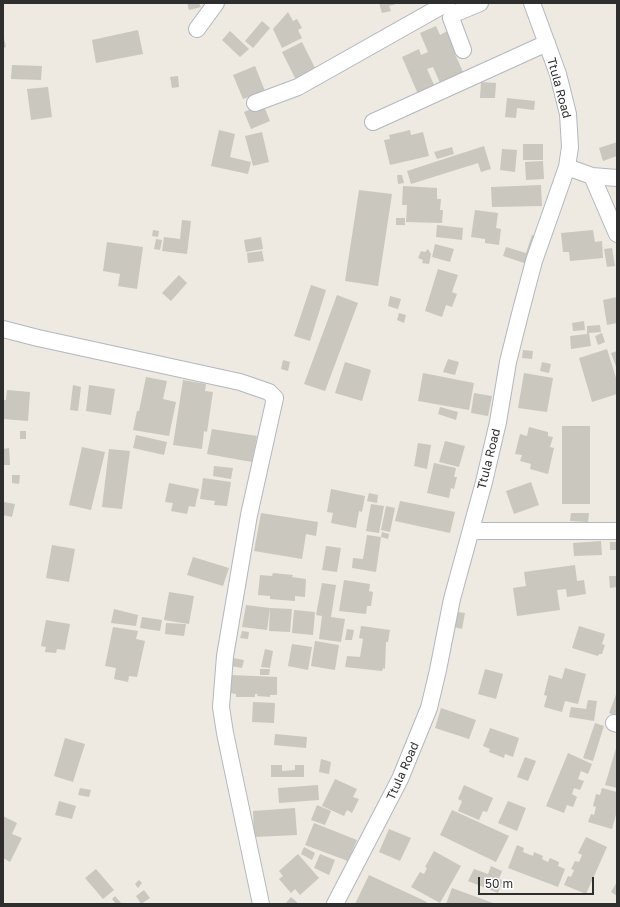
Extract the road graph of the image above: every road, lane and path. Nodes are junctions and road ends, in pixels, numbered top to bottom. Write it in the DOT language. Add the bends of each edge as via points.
graph roads {
  1 [pos="216,3"];
  2 [pos="447,3"];
  3 [pos="480,3"];
  4 [pos="532,3"];
  5 [pos="197,29"];
  6 [pos="547,43"];
  7 [pos="463,50"];
  8 [pos="255,103"];
  9 [pos="373,122"];
  10 [pos="567,167"];
  11 [pos="592,176"];
  12 [pos="617,178"];
  13 [pos="617,234"];
  14 [pos="3,329"];
  15 [pos="471,531"];
  16 [pos="617,531"];
  17 [pos="261,904"];
  18 [pos="335,904"];
  1 -- 5 [label="street"];
  2 -- 8 [label="street" via="298,87"];
  3 -- 7 [label="street" via="456,13 451,18"];
  4 -- 6 [label="street, Ttula Road"];
  6 -- 9 [label="street"];
  6 -- 10 [label="street, Ttula Road" via="568,114 570,147"];
  10 -- 11 [label="street"];
  10 -- 15 [label="street, Ttula Road" via="534,261 508,362 498,422"];
  11 -- 12 [label="street"];
  11 -- 13 [label="street"];
  14 -- 17 [label="street" via="240,382 269,392 275,398 249,515 225,656 221,707"];
  15 -- 16 [label="street"];
  15 -- 18 [label="street, Ttula Road" via="452,599 426,715 400,779"];
}
